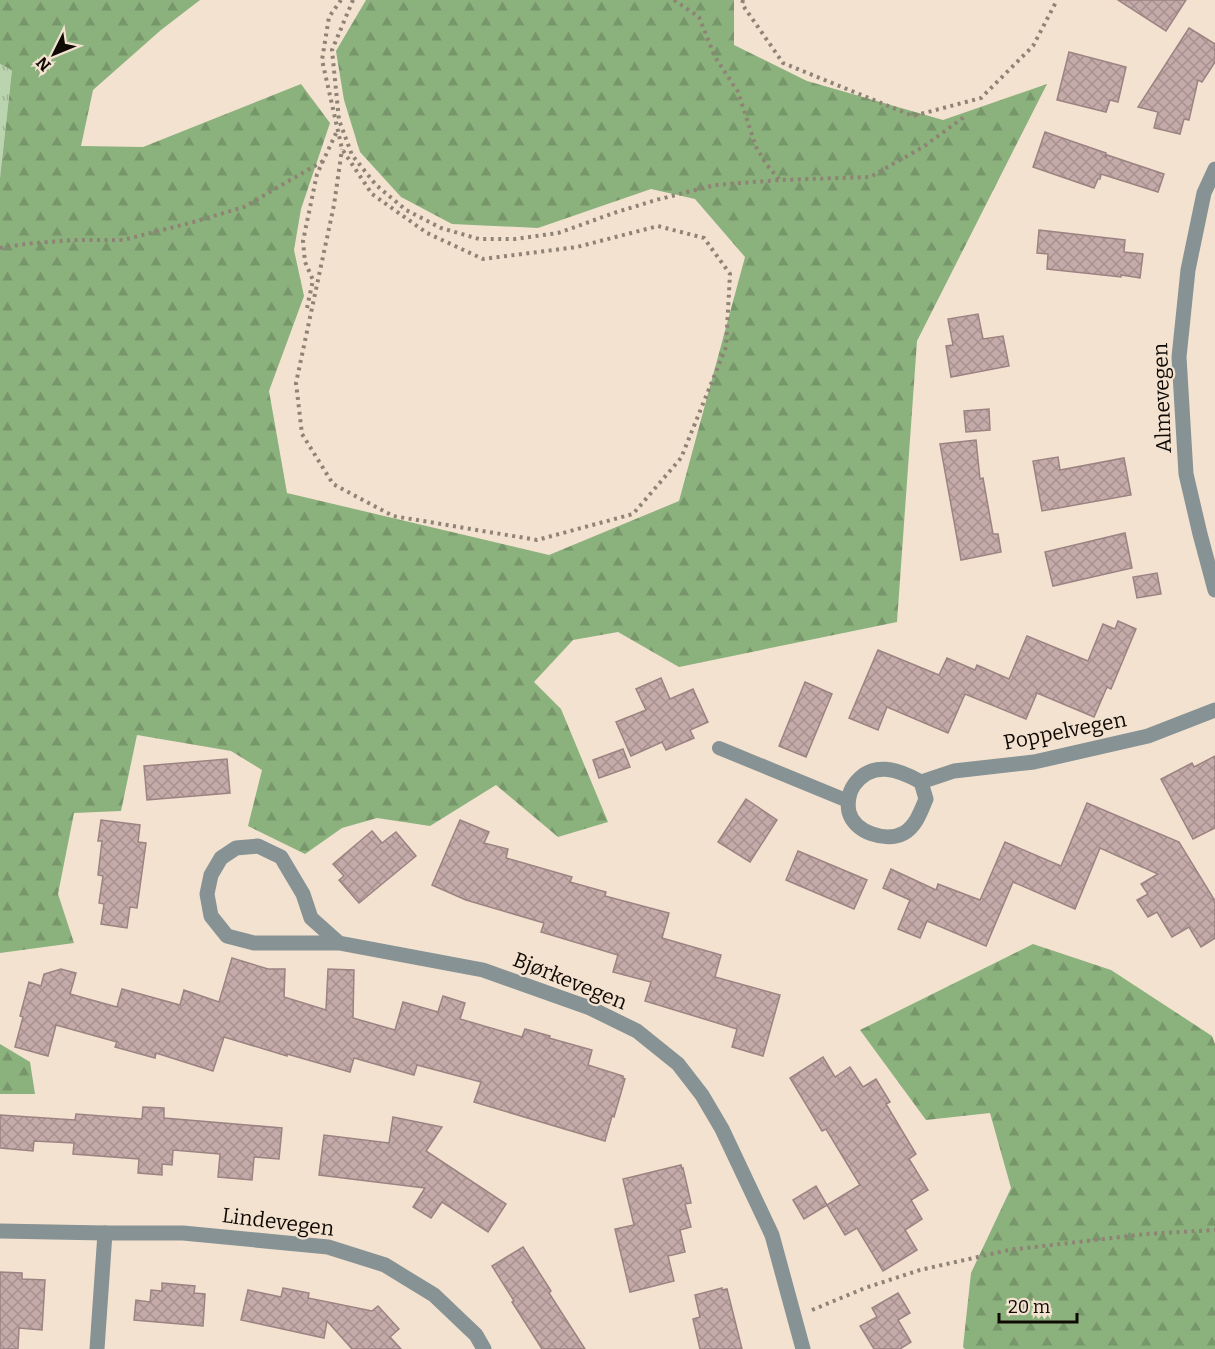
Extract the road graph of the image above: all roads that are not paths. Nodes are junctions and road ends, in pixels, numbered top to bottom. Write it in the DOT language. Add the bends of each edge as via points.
graph roads {
  1 [pos="1215,169"];
  2 [pos="1215,590"];
  3 [pos="1215,710"];
  4 [pos="719,748"];
  5 [pos="921,782"];
  6 [pos="848,801"];
  7 [pos="339,943"];
  8 [pos="0,1231"];
  9 [pos="105,1233"];
  10 [pos="98,1349"];
  11 [pos="483,1349"];
  12 [pos="803,1349"];
  1 -- 2 [label="street, Almevegen" via="1204,193 1188,270 1179,357 1186,474"];
  3 -- 5 [label="street, Poppelvegen" via="1148,736 1034,762 954,771"];
  4 -- 6 [label="lane"];
  5 -- 6 [label="street" via="904,773 870,771 851,789"];
  5 -- 6 [label="street" via="926,799 917,820 905,833 893,838 864,830 853,820"];
  7 -- 7 [label="street, Bjørkevegen" via="254,943 227,936 211,916 207,894 211,875 221,858 236,848 258,846 281,857 303,894 311,918"];
  7 -- 12 [label="street, Bjørkevegen" via="483,970 581,1004 637,1031 678,1064 722,1129 772,1235"];
  8 -- 9 [label="street, Lindevegen"];
  9 -- 10 [label="street"];
  9 -- 11 [label="street, Lindevegen" via="183,1233 328,1247 385,1265 434,1295 476,1335"];
}
